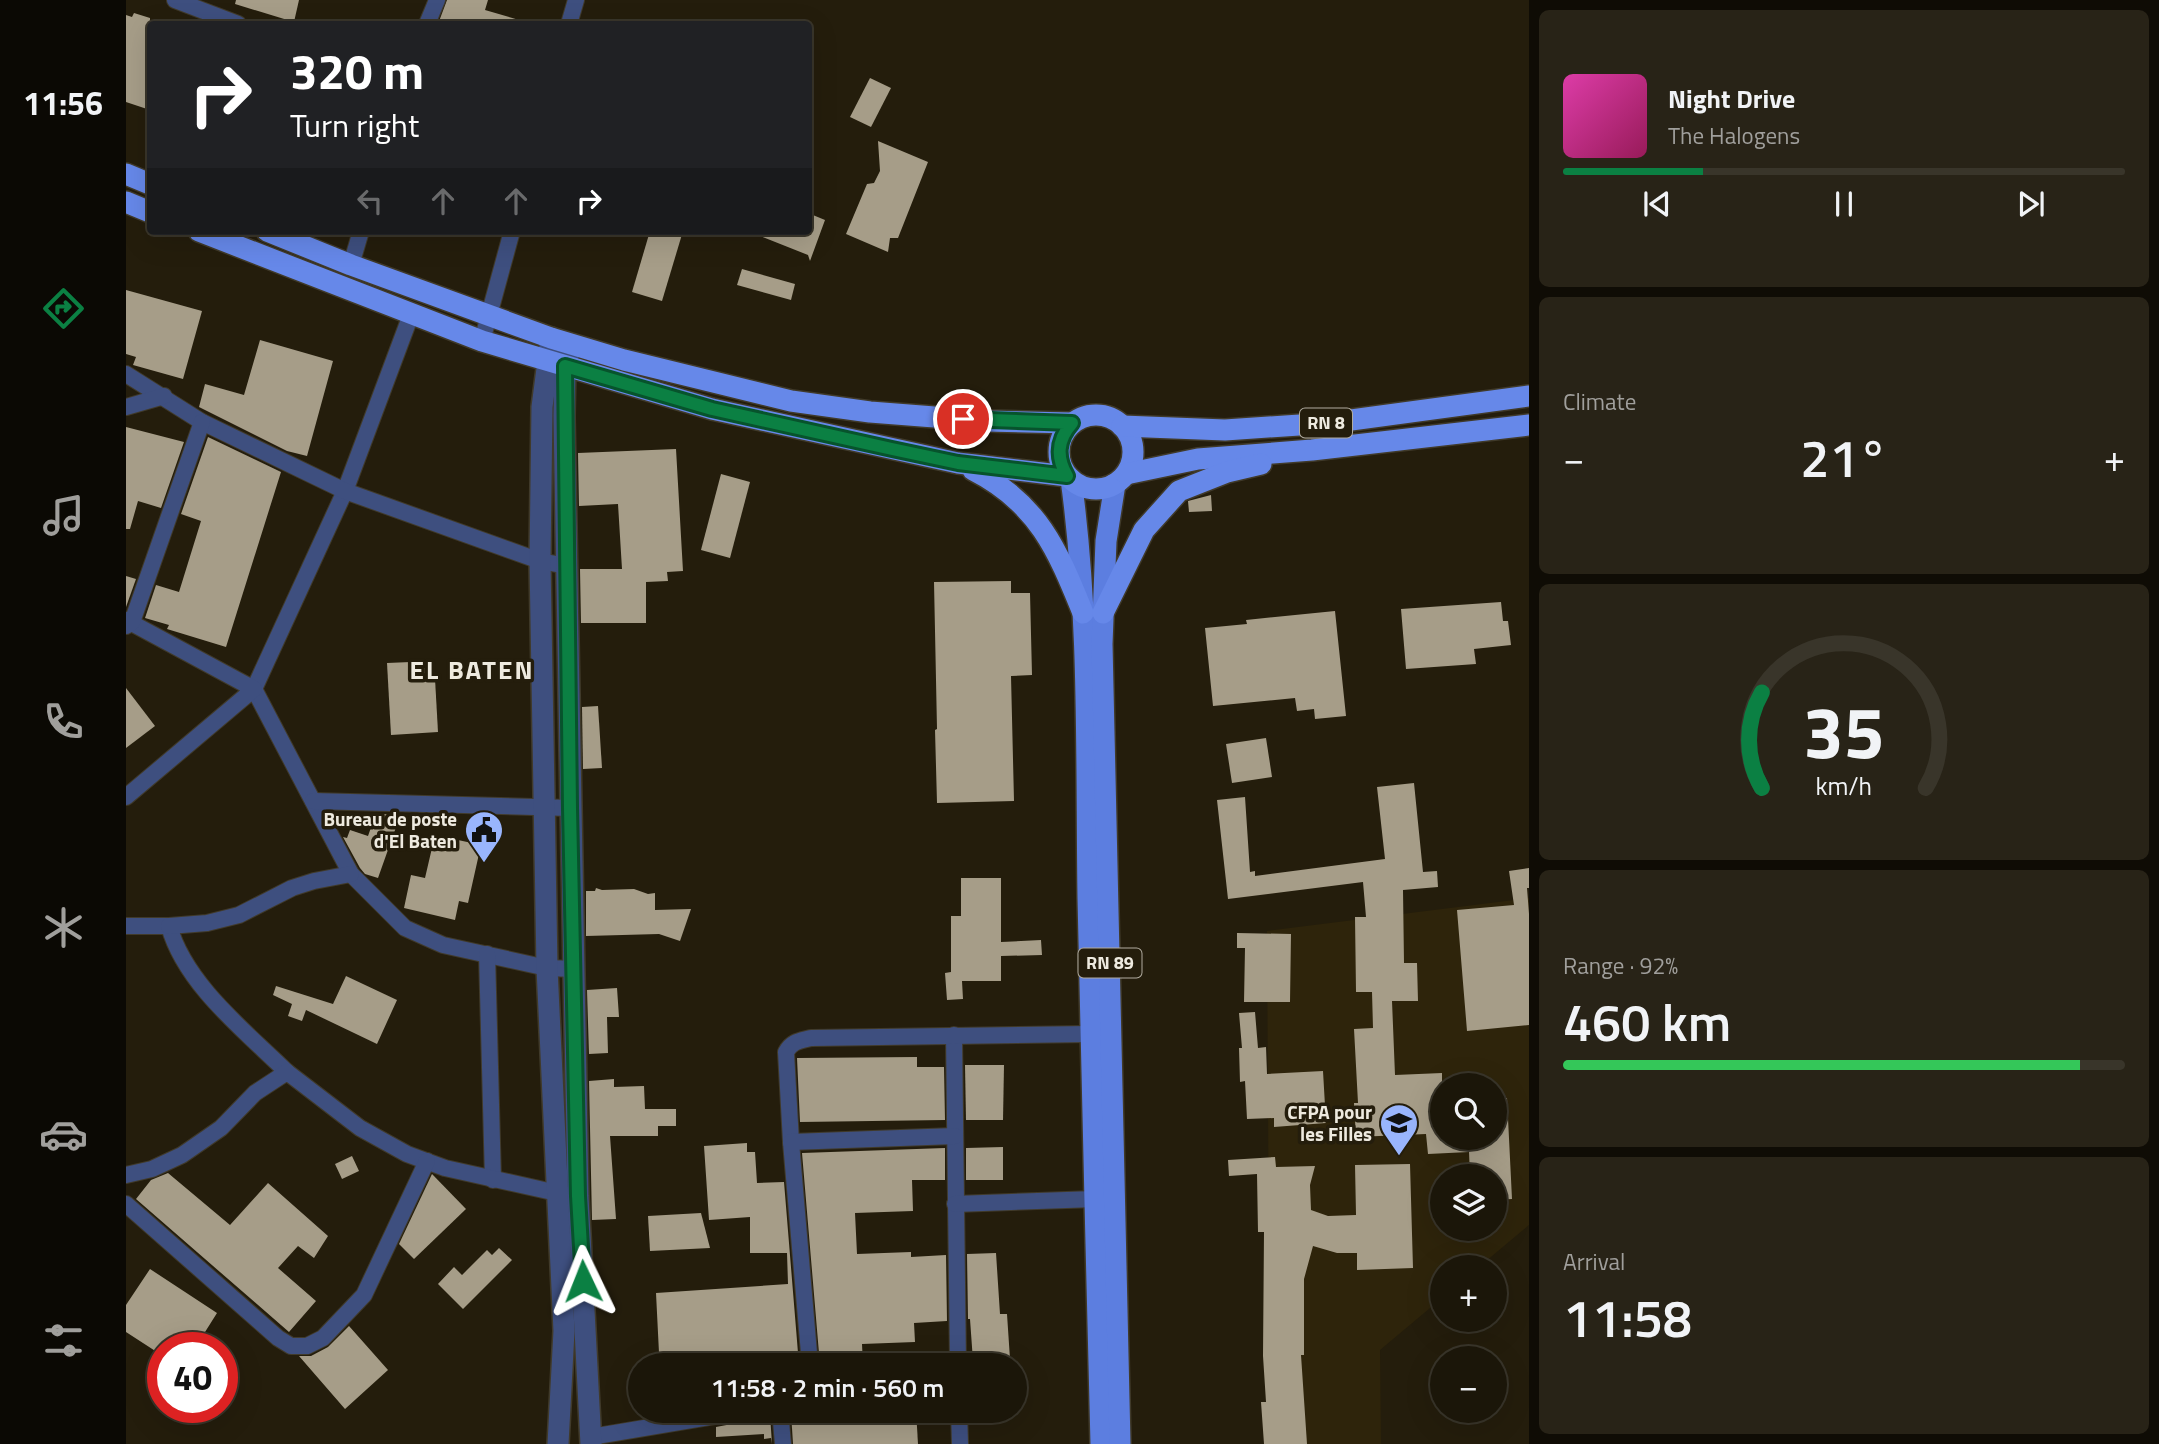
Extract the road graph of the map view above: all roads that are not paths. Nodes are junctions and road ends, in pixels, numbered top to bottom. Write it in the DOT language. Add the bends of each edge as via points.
graph roads {
  1 [pos="175,0"];
  2 [pos="437,0"];
  3 [pos="570,2"];
  4 [pos="230,21"];
  5 [pos="428,21"];
  6 [pos="569,21"];
  7 [pos="126,174"];
  8 [pos="147,183"];
  9 [pos="126,202"];
  10 [pos="147,211"];
  11 [pos="210,235"];
  12 [pos="277,235"];
  13 [pos="360,235"];
  14 [pos="511,235"];
  15 [pos="351,265"];
  16 [pos="412,312"];
  17 [pos="489,317"];
  18 [pos="482,341"];
  19 [pos="561,341"];
  20 [pos="556,363"];
  21 [pos="126,374"];
  22 [pos="164,396"];
  23 [pos="1529,396"];
  24 [pos="126,407"];
  25 [pos="202,422"];
  26 [pos="1072,423"];
  27 [pos="1529,425"];
  28 [pos="1122,426"];
  29 [pos="1312,450"];
  30 [pos="958,463"];
  31 [pos="1069,478"];
  32 [pos="1121,479"];
  33 [pos="345,491"];
  34 [pos="540,561"];
  35 [pos="567,566"];
  36 [pos="1093,613"];
  37 [pos="128,623"];
  38 [pos="254,689"];
  39 [pos="126,797"];
  40 [pos="313,801"];
  41 [pos="544,807"];
  42 [pos="570,808"];
  43 [pos="351,874"];
  44 [pos="126,926"];
  45 [pos="169,926"];
  46 [pos="487,954"];
  47 [pos="547,968"];
  48 [pos="575,970"];
  49 [pos="1090,1034"];
  50 [pos="954,1035"];
  51 [pos="287,1072"];
  52 [pos="955,1136"];
  53 [pos="791,1142"];
  54 [pos="1103,1146"];
  55 [pos="427,1161"];
  56 [pos="126,1175"];
  57 [pos="493,1180"];
  58 [pos="556,1194"];
  59 [pos="578,1196"];
  60 [pos="1095,1199"];
  61 [pos="126,1203"];
  62 [pos="954,1204"];
  63 [pos="573,1279"];
  64 [pos="809,1353"];
  65 [pos="958,1353"];
  66 [pos="682,1423"];
  67 [pos="781,1423"];
  68 [pos="959,1423"];
  69 [pos="591,1440"];
  70 [pos="558,1444"];
  71 [pos="783,1444"];
  72 [pos="960,1444"];
  73 [pos="1101,1444"];
  74 [pos="1120,1444"];
  1 -- 4 [label="street"];
  2 -- 5 [label="street"];
  3 -- 6 [label="street"];
  7 -- 8 [label="highway"];
  9 -- 10 [label="highway"];
  11 -- 16 [label="highway"];
  12 -- 15 [label="highway"];
  13 -- 15 [label="street"];
  14 -- 17 [label="street"];
  15 -- 17 [label="highway"];
  16 -- 18 [label="highway"];
  16 -- 33 [label="street"];
  17 -- 18 [label="street"];
  17 -- 19 [label="highway"];
  18 -- 20 [label="highway"];
  19 -- 20 [label="street"];
  19 -- 26 [label="highway" via="792,401 896,414"];
  20 -- 30 [label="highway" via="712,409"];
  20 -- 34 [label="street" via="542,407"];
  20 -- 35 [label="street"];
  21 -- 22 [label="street"];
  22 -- 24 [label="street"];
  22 -- 25 [label="street"];
  23 -- 28 [label="highway, RN 8" via="1329,423 1238,429"];
  25 -- 33 [label="street"];
  25 -- 37 [label="street"];
  26 -- 28 [label="highway" via="1097,415"];
  26 -- 31 [label="highway" via="1060,443 1061,466"];
  27 -- 29 [label="highway, RN 8"];
  28 -- 32 [label="highway" via="1131,440 1133,458"];
  29 -- 32 [label="highway, RN 8" via="1198,459"];
  29 -- 36 [label="highway" via="1227,472 1180,491 1144,530"];
  30 -- 31 [label="highway"];
  30 -- 36 [label="highway" via="998,483 1023,506 1049,538"];
  31 -- 32 [label="highway" via="1090,489 1103,489"];
  31 -- 36 [label="main road"];
  32 -- 36 [label="main road, RN 89"];
  33 -- 34 [label="street"];
  33 -- 38 [label="street"];
  34 -- 35 [label="street"];
  34 -- 41 [label="street"];
  35 -- 42 [label="street"];
  36 -- 49 [label="main road"];
  36 -- 54 [label="main road, RN 89"];
  37 -- 38 [label="street"];
  38 -- 39 [label="street"];
  38 -- 40 [label="street"];
  40 -- 41 [label="street"];
  40 -- 43 [label="street"];
  41 -- 42 [label="street"];
  41 -- 47 [label="street"];
  42 -- 48 [label="street"];
  43 -- 45 [label="street" via="292,888 239,915"];
  43 -- 46 [label="street" via="405,928 443,945"];
  44 -- 45 [label="street"];
  45 -- 51 [label="street" via="181,959 228,1015"];
  46 -- 47 [label="street"];
  46 -- 57 [label="street"];
  47 -- 48 [label="street"];
  47 -- 58 [label="street"];
  48 -- 59 [label="street"];
  49 -- 50 [label="street"];
  49 -- 54 [label="main road"];
  50 -- 52 [label="street"];
  50 -- 53 [label="street" via="811,1038 790,1044 786,1052"];
  51 -- 55 [label="street" via="360,1128"];
  51 -- 56 [label="street" via="255,1093 222,1128 182,1155"];
  52 -- 53 [label="street"];
  52 -- 62 [label="street"];
  53 -- 64 [label="street"];
  54 -- 60 [label="main road"];
  54 -- 74 [label="main road, RN 89"];
  55 -- 57 [label="street"];
  55 -- 61 [label="street" via="364,1294 323,1338 307,1346 291,1346 278,1338"];
  57 -- 58 [label="street"];
  58 -- 59 [label="street"];
  58 -- 63 [label="street"];
  59 -- 63 [label="street"];
  60 -- 62 [label="street"];
  60 -- 73 [label="main road"];
  62 -- 65 [label="street"];
  63 -- 69 [label="street" via="585,1322"];
  63 -- 70 [label="street" via="564,1331"];
  66 -- 69 [label="street"];
  67 -- 71 [label="street"];
  68 -- 72 [label="street"];
}
